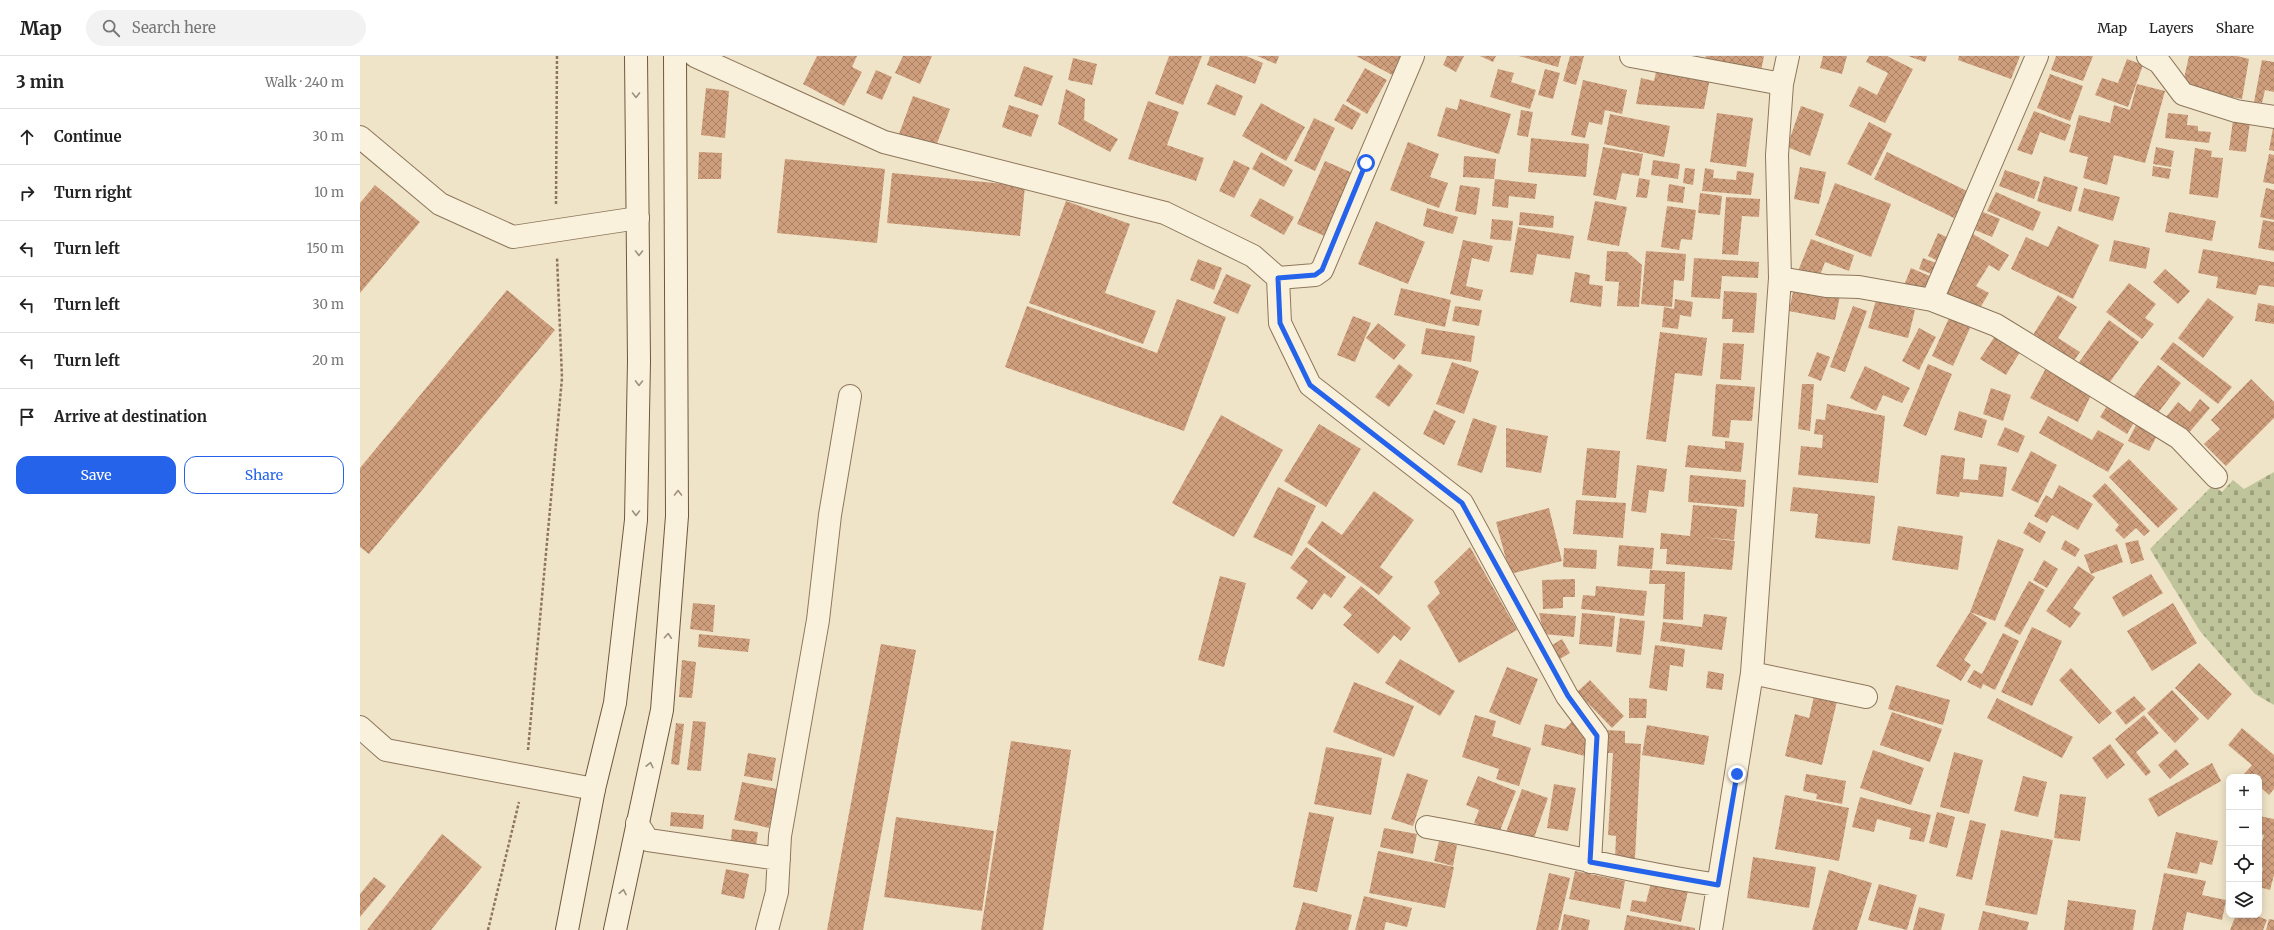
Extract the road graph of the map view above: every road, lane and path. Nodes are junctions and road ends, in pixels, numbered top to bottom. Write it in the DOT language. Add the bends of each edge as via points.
graph roads {
  1 [pos="557,56"];
  2 [pos="636,56"];
  3 [pos="675,56"];
  4 [pos="695,56"];
  5 [pos="1413,56"];
  6 [pos="1631,56"];
  7 [pos="1788,56"];
  8 [pos="2037,56"];
  9 [pos="2148,56"];
  10 [pos="1782,84"];
  11 [pos="2274,117"];
  12 [pos="360,137"];
  13 [pos="638,218"];
  14 [pos="556,231"];
  15 [pos="1278,278"];
  16 [pos="1780,278"];
  17 [pos="1932,300"];
  18 [pos="850,396"];
  19 [pos="2216,477"];
  20 [pos="1752,673"];
  21 [pos="1866,697"];
  22 [pos="360,727"];
  23 [pos="525,776"];
  24 [pos="594,789"];
  25 [pos="637,823"];
  26 [pos="1427,827"];
  27 [pos="779,859"];
  28 [pos="1590,862"];
  29 [pos="1718,885"];
  30 [pos="488,930"];
  31 [pos="566,930"];
  32 [pos="615,930"];
  33 [pos="767,930"];
  34 [pos="1711,930"];
  1 -- 14 [label="path"];
  2 -- 13 [label="street, one-way"];
  25 -- 3 [label="street, one-way" via="662,710 677,516"];
  4 -- 15 [label="street" via="884,142 1165,213 1253,256"];
  5 -- 15 [label="street" via="1322,270 1315,275"];
  6 -- 10 [label="street"];
  7 -- 10 [label="street"];
  8 -- 17 [label="street"];
  9 -- 11 [label="street" via="2159,62 2183,94 2236,111"];
  10 -- 16 [label="street" via="1777,155"];
  12 -- 14 [label="street" via="440,204 513,237"];
  13 -- 14 [label="street"];
  13 -- 24 [label="street, one-way" via="636,520 615,703"];
  14 -- 23 [label="path" via="562,378"];
  15 -- 28 [label="street" via="1280,323 1310,385 1462,503 1568,696 1597,736"];
  16 -- 17 [label="street" via="1826,286 1859,287"];
  16 -- 20 [label="street"];
  17 -- 19 [label="street" via="1996,325 2180,438"];
  18 -- 27 [label="street" via="830,515 818,620 780,836"];
  20 -- 21 [label="street"];
  20 -- 29 [label="street"];
  22 -- 23 [label="street" via="386,750"];
  23 -- 24 [label="street"];
  23 -- 30 [label="path"];
  24 -- 31 [label="street"];
  25 -- 27 [label="street" via="648,840"];
  32 -- 25 [label="street, one-way"];
  26 -- 28 [label="street" via="1470,834"];
  27 -- 33 [label="street" via="777,892"];
  28 -- 29 [label="street"];
  29 -- 34 [label="street"];
}
